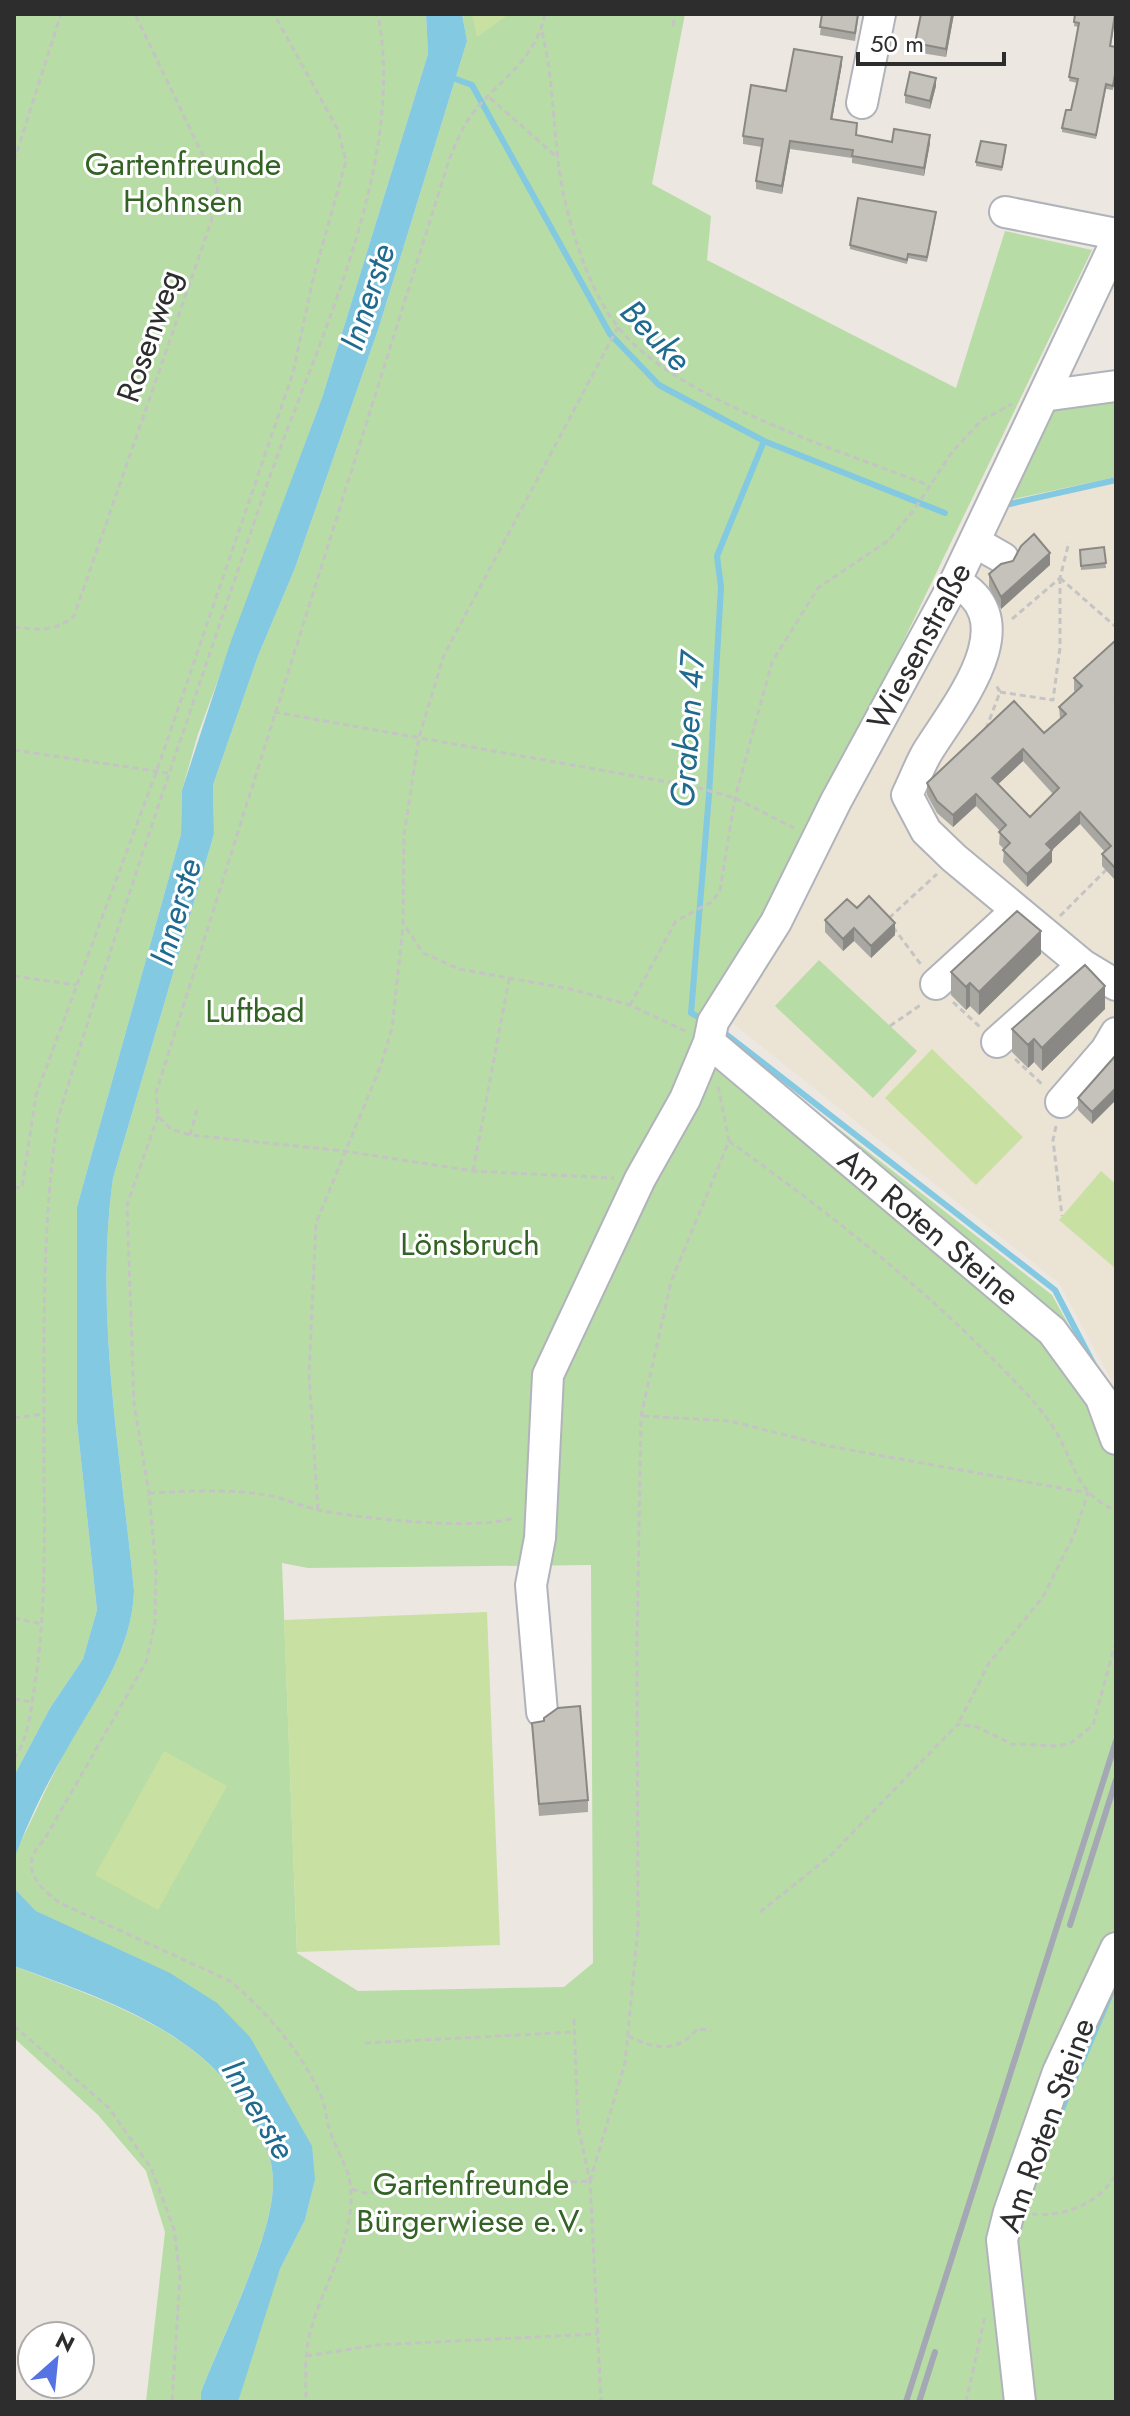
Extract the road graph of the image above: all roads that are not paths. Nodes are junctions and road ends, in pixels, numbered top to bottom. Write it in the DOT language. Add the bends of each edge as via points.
graph roads {
  1 [pos="880,14"];
  2 [pos="862,103"];
  3 [pos="1005,212"];
  4 [pos="1116,234"];
  5 [pos="1116,242"];
  6 [pos="1116,386"];
  7 [pos="1043,396"];
  8 [pos="975,542"];
  9 [pos="1003,558"];
  10 [pos="955,582"];
  11 [pos="1016,911"];
  12 [pos="1083,965"];
  13 [pos="1116,985"];
  14 [pos="934,990"];
  15 [pos="1116,1033"];
  16 [pos="709,1042"];
  17 [pos="997,1042"];
  18 [pos="1061,1102"];
  19 [pos="1116,1439"];
  20 [pos="542,1712"];
  21 [pos="1116,1948"];
  22 [pos="1020,2402"];
  1 -- 2 [label="street"];
  3 -- 4 [label="street"];
  5 -- 7 [label="street, Wiesenstraße"];
  6 -- 7 [label="street"];
  7 -- 8 [label="street, Wiesenstraße"];
  8 -- 9 [label="street"];
  8 -- 10 [label="street, Wiesenstraße"];
  10 -- 11 [label="street" via="971,590 985,613 984,648 961,705 927,753 907,795 926,831"];
  10 -- 16 [label="street, Wiesenstraße" via="776,922 713,1022"];
  11 -- 12 [label="street"];
  11 -- 14 [label="street"];
  12 -- 13 [label="street"];
  12 -- 17 [label="street"];
  15 -- 18 [label="street"];
  16 -- 19 [label="street, Am Roten Steine" via="1052,1331 1101,1398"];
  16 -- 20 [label="street, Wiesenstraße" via="548,1375 540,1538 531,1585"];
  21 -- 22 [label="street, Am Roten Steine" via="1058,2072 1009,2212 1002,2262"];
}
